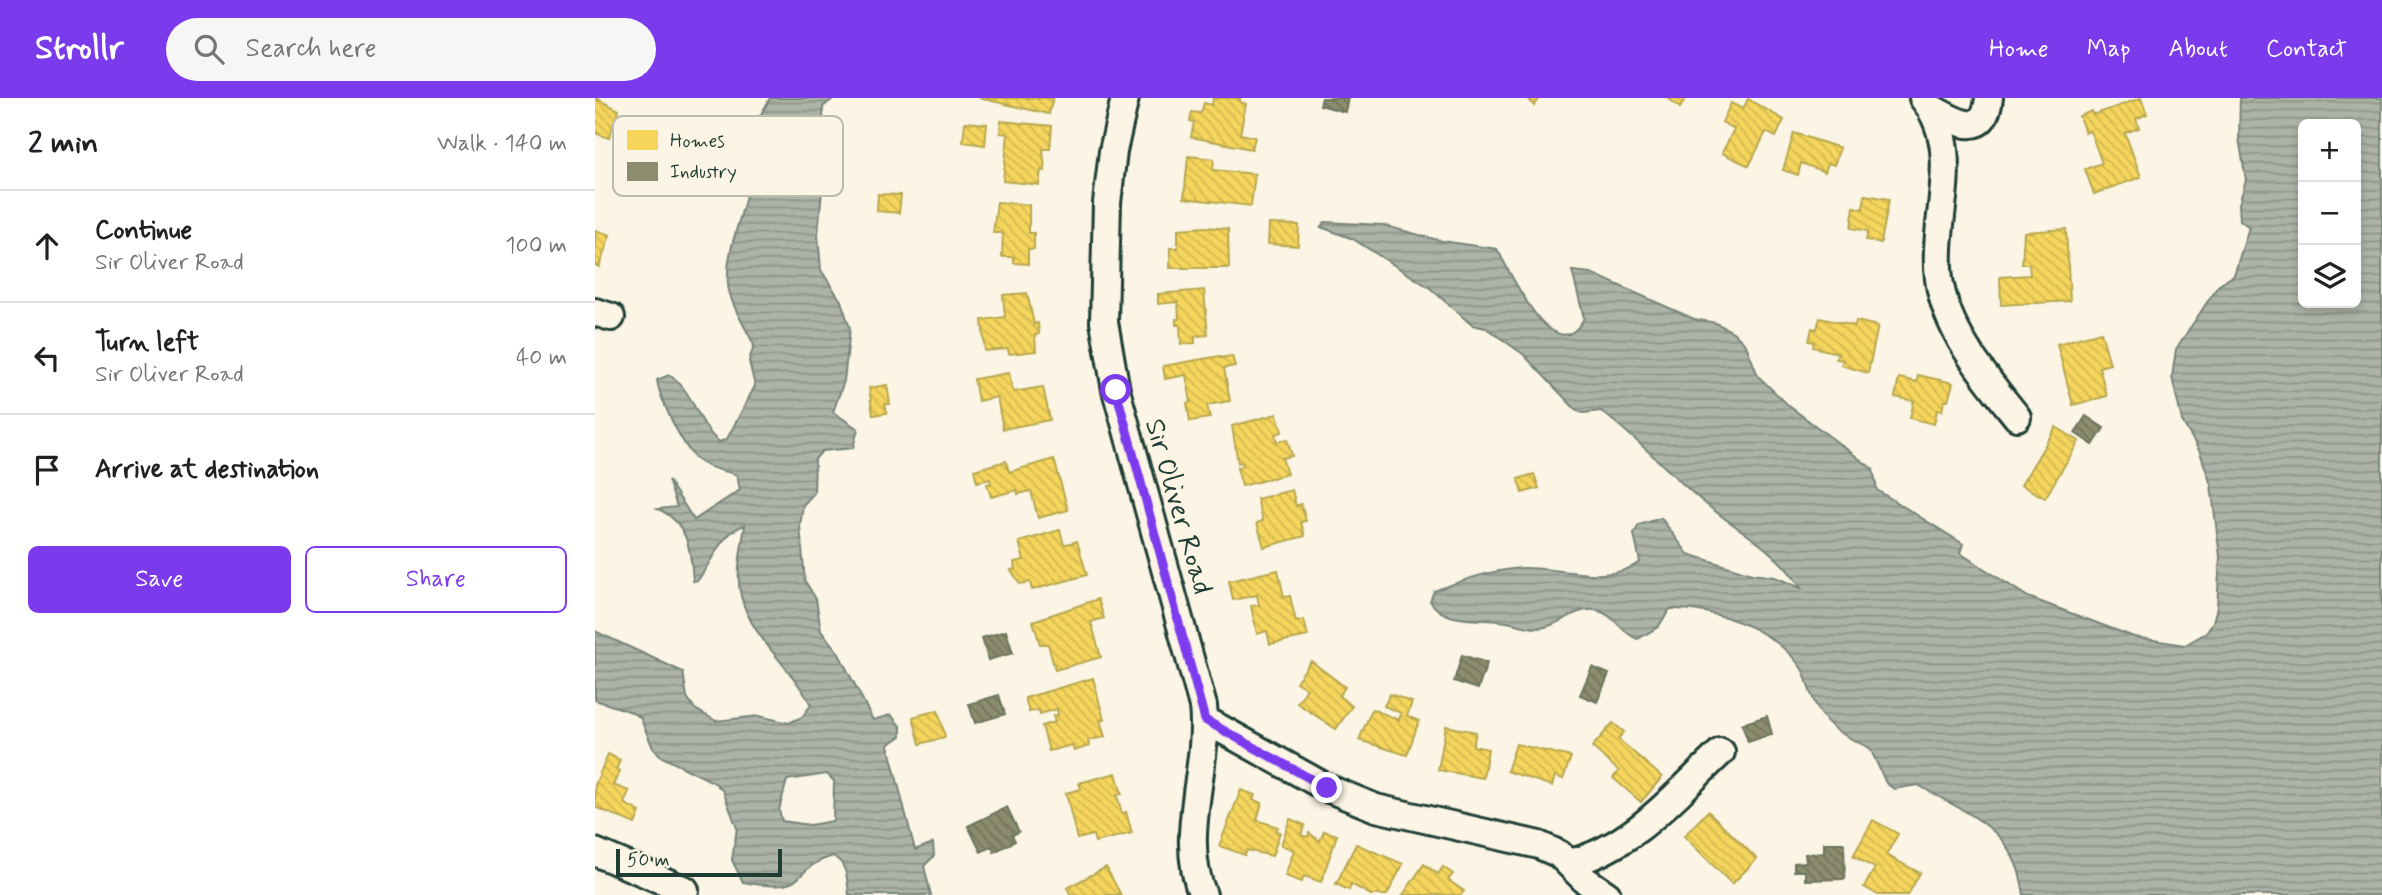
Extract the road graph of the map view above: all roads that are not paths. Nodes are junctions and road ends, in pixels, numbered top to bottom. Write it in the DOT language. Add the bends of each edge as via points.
graph roads {
  1 [pos="1125,98"];
  2 [pos="1989,98"];
  3 [pos="1927,103"];
  4 [pos="2017,416"];
  5 [pos="1205,720"];
  6 [pos="1721,752"];
  7 [pos="595,852"];
  8 [pos="1570,863"];
  9 [pos="685,890"];
  10 [pos="1203,895"];
  11 [pos="1607,895"];
  1 -- 5 [label="street, Sir Oliver Road" via="1107,203 1104,322 1116,390"];
  2 -- 3 [label="street" via="1986,111 1970,126"];
  3 -- 4 [label="street" via="1941,128 1945,149 1938,250 1945,307 1987,380"];
  5 -- 8 [label="street" via="1327,788 1376,808 1539,845"];
  5 -- 10 [label="street, Sir Oliver Road" via="1193,841 1194,866"];
  6 -- 8 [label="street" via="1620,843 1596,857"];
  7 -- 9 [label="street"];
  8 -- 11 [label="street"];
}
